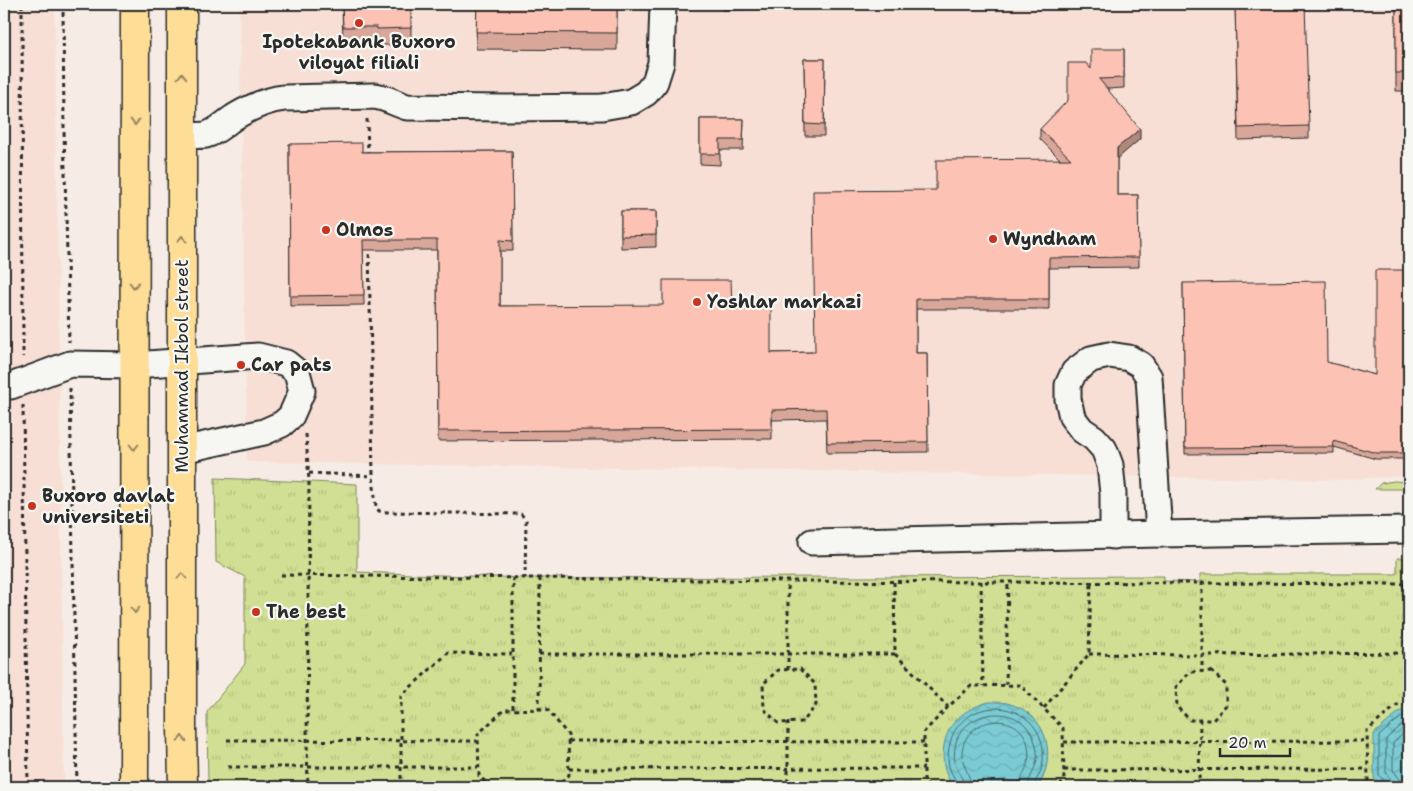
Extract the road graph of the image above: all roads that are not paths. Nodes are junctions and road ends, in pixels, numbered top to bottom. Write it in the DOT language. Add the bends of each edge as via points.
graph roads {
  1 [pos="135,4"];
  2 [pos="182,4"];
  3 [pos="663,4"];
  4 [pos="182,135"];
  5 [pos="181,362"];
  6 [pos="134,365"];
  7 [pos="4,386"];
  8 [pos="182,450"];
  9 [pos="1409,530"];
  10 [pos="1159,534"];
  11 [pos="1113,536"];
  12 [pos="812,542"];
  13 [pos="134,787"];
  14 [pos="183,787"];
  1 -- 6 [label="main road, one-way"];
  4 -- 2 [label="main road, Muhammad Ikbol street, one-way"];
  3 -- 4 [label="lane" via="661,63 655,82 646,93 631,102 602,107 506,108 408,107 383,97 367,96 274,99 236,116 206,135"];
  5 -- 4 [label="main road, Muhammad Ikbol street, one-way"];
  5 -- 6 [label="lane"];
  5 -- 8 [label="main road, Muhammad Ikbol street"];
  5 -- 8 [label="lane" via="258,356 286,363 297,372 302,391 291,416 282,424 264,432"];
  6 -- 7 [label="lane" via="70,364"];
  6 -- 13 [label="main road, one-way"];
  14 -- 8 [label="main road, Muhammad Ikbol street, one-way"];
  9 -- 10 [label="lane"];
  10 -- 11 [label="lane"];
  10 -- 11 [label="lane" via="1149,377 1135,361 1109,355 1091,359 1074,372 1068,385 1068,399 1072,417 1104,450 1110,465"];
  11 -- 12 [label="lane"];
}
